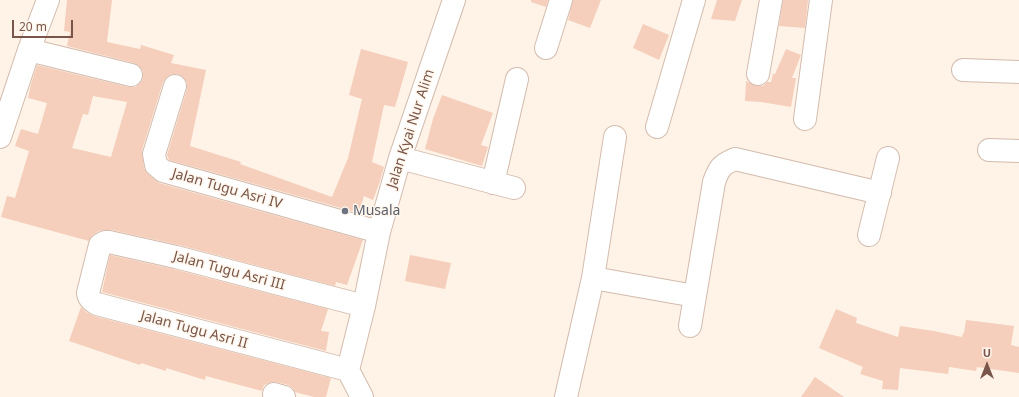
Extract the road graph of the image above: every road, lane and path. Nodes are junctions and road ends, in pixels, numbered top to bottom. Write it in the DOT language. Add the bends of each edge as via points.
graph roads {
  1 [pos="48,0"];
  2 [pos="454,0"];
  3 [pos="561,0"];
  4 [pos="694,0"];
  5 [pos="771,0"];
  6 [pos="821,0"];
  7 [pos="546,48"];
  8 [pos="29,50"];
  9 [pos="963,70"];
  10 [pos="1019,72"];
  11 [pos="758,74"];
  12 [pos="131,75"];
  13 [pos="517,79"];
  14 [pos="175,86"];
  15 [pos="804,119"];
  16 [pos="657,127"];
  17 [pos="615,136"];
  18 [pos="0,137"];
  19 [pos="989,150"];
  20 [pos="1019,151"];
  21 [pos="400,158"];
  22 [pos="888,158"];
  23 [pos="493,183"];
  24 [pos="514,188"];
  25 [pos="880,193"];
  26 [pos="379,232"];
  27 [pos="869,235"];
  28 [pos="98,250"];
  29 [pos="593,278"];
  30 [pos="695,296"];
  31 [pos="364,306"];
  32 [pos="690,326"];
  33 [pos="348,370"];
  34 [pos="362,397"];
  35 [pos="566,397"];
  1 -- 8 [label="street"];
  2 -- 21 [label="street, Jalan Kyai Nur Alim"];
  3 -- 7 [label="street"];
  4 -- 16 [label="street"];
  5 -- 11 [label="street"];
  6 -- 15 [label="street"];
  8 -- 12 [label="street"];
  8 -- 18 [label="street"];
  9 -- 10 [label="street"];
  13 -- 23 [label="street"];
  14 -- 26 [label="street, Jalan Tugu Asri IV" via="154,154 156,165 163,171"];
  17 -- 29 [label="street"];
  19 -- 20 [label="street"];
  21 -- 23 [label="street"];
  21 -- 26 [label="street, Jalan Kyai Nur Alim"];
  22 -- 25 [label="street"];
  23 -- 24 [label="street"];
  25 -- 27 [label="street"];
  25 -- 30 [label="street" via="735,159 724,163 718,170 714,182"];
  26 -- 31 [label="street, Jalan Kyai Nur Alim"];
  28 -- 31 [label="street, Jalan Tugu Asri III" via="103,243 114,243"];
  28 -- 33 [label="street, Jalan Tugu Asri II" via="88,293 91,301"];
  29 -- 30 [label="street"];
  29 -- 35 [label="street"];
  30 -- 32 [label="street"];
  31 -- 33 [label="street, Jalan Kyai Nur Alim"];
  33 -- 34 [label="street"];
}
